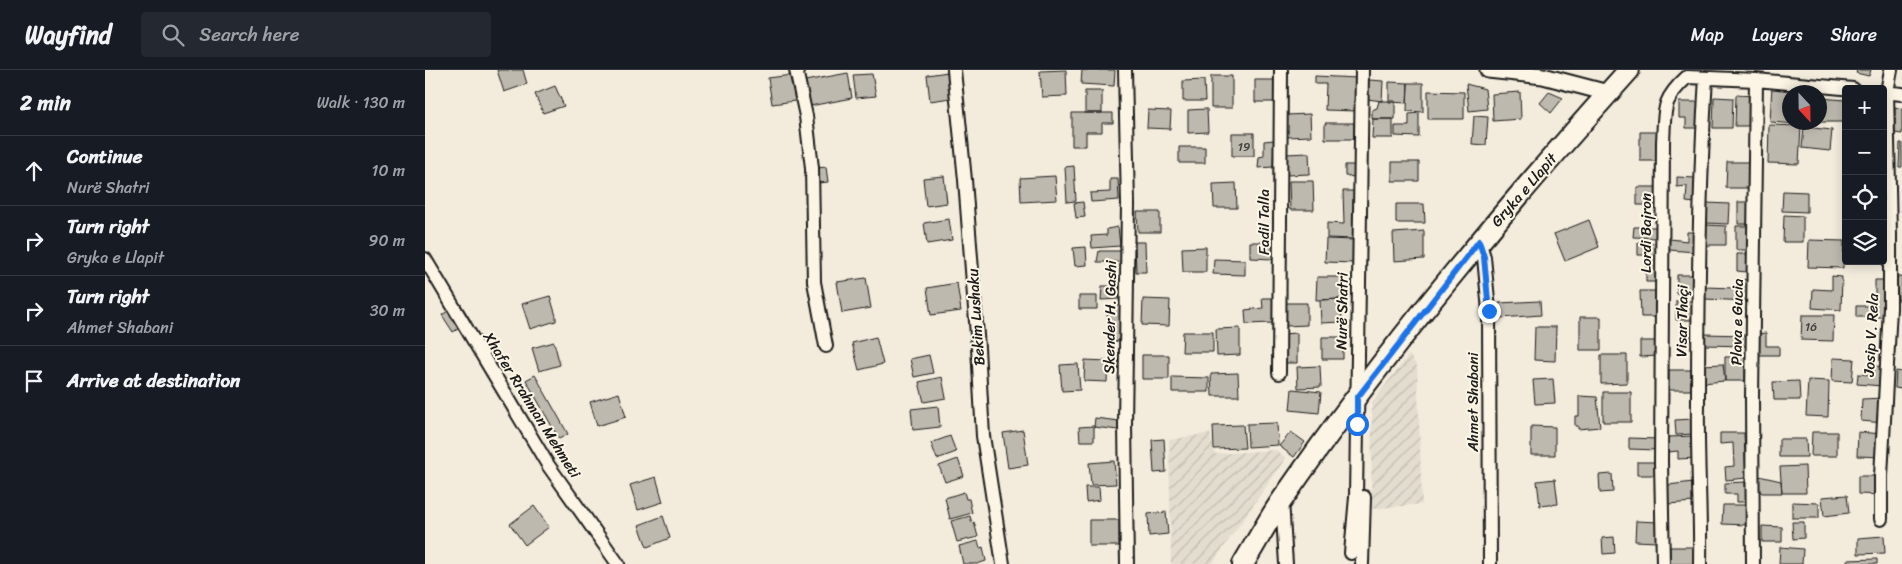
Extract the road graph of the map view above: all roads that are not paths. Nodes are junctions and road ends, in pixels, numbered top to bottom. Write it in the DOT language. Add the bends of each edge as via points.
graph roads {
  1 [pos="796,70"];
  2 [pos="954,70"];
  3 [pos="1125,70"];
  4 [pos="1281,70"];
  5 [pos="1362,70"];
  6 [pos="1488,70"];
  7 [pos="1629,70"];
  8 [pos="1891,70"];
  9 [pos="1706,78"];
  10 [pos="1756,80"];
  11 [pos="1887,85"];
  12 [pos="1842,88"];
  13 [pos="1887,92"];
  14 [pos="1608,94"];
  15 [pos="1902,94"];
  16 [pos="1886,130"];
  17 [pos="1479,241"];
  18 [pos="425,259"];
  19 [pos="826,346"];
  20 [pos="1279,373"];
  21 [pos="1362,391"];
  22 [pos="1282,500"];
  23 [pos="1881,519"];
  24 [pos="1351,553"];
  25 [pos="1245,562"];
  26 [pos="618,564"];
  27 [pos="1003,564"];
  28 [pos="1127,564"];
  29 [pos="1286,564"];
  30 [pos="1362,564"];
  31 [pos="1490,564"];
  32 [pos="1663,564"];
  33 [pos="1700,564"];
  34 [pos="1753,564"];
  1 -- 19 [label="street" via="812,168 814,282"];
  2 -- 27 [label="street, Bekim Lushaku" via="983,436"];
  3 -- 28 [label="street, Skender H. Gashi"];
  4 -- 20 [label="street, Fadil Talla"];
  5 -- 21 [label="street, Nurë Shatri"];
  6 -- 14 [label="street" via="1543,76"];
  7 -- 14 [label="main road, Gryka e Llapit"];
  8 -- 11 [label="street, Josip V. Rela"];
  9 -- 10 [label="street, Lordi Bajron"];
  9 -- 32 [label="street, Lordi Bajron" via="1687,77 1672,90 1665,104"];
  9 -- 33 [label="street, Visar Thaçi" via="1701,163 1697,406"];
  10 -- 12 [label="street, Lordi Bajron"];
  10 -- 34 [label="street, Plava e Gucia"];
  13 -- 15 [label="street"];
  14 -- 17 [label="main road, Gryka e Llapit"];
  16 -- 23 [label="street, Josip V. Rela" via="1890,308"];
  17 -- 21 [label="main road, Gryka e Llapit"];
  17 -- 31 [label="street, Ahmet Shabani" via="1484,257 1489,311"];
  18 -- 26 [label="street, Xhafer Rrahman Mehmeti" via="548,464"];
  21 -- 22 [label="main road, Gryka e Llapit"];
  21 -- 24 [label="street, Nurë Shatri"];
  21 -- 30 [label="street"];
  22 -- 25 [label="main road, Gryka e Llapit"];
  22 -- 29 [label="street"];
}
